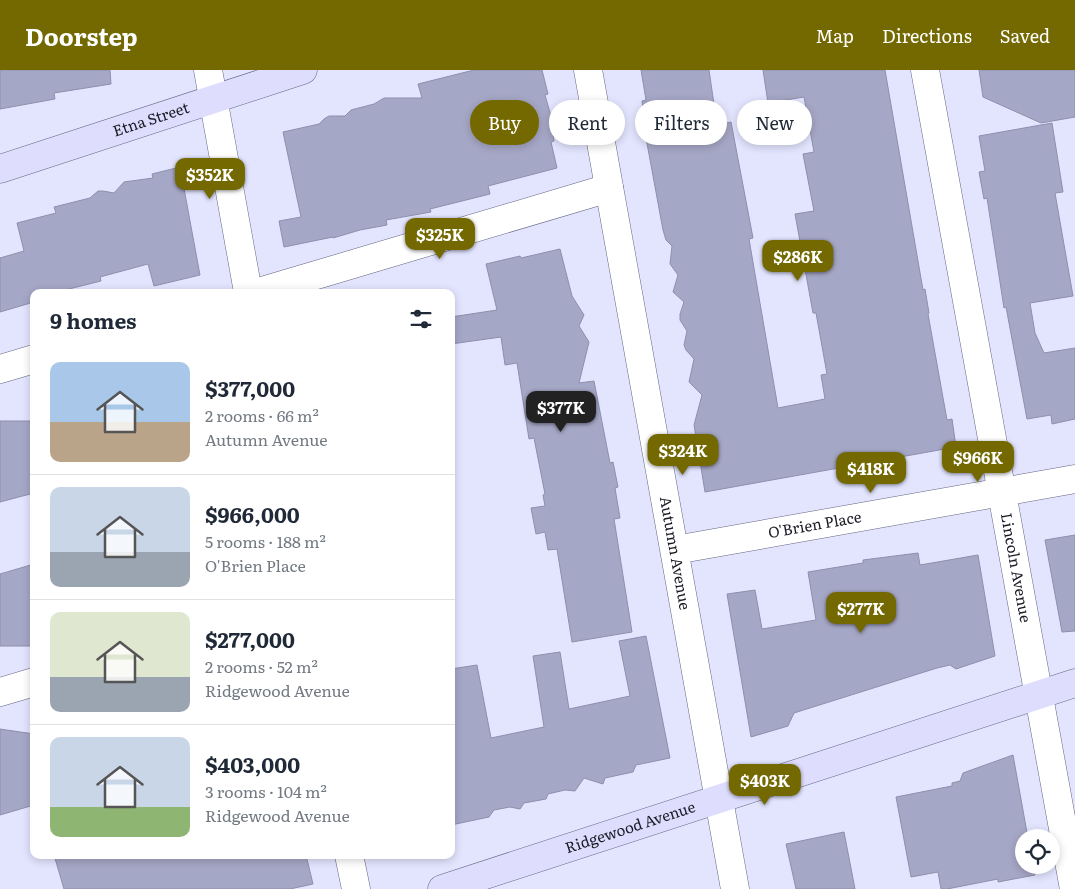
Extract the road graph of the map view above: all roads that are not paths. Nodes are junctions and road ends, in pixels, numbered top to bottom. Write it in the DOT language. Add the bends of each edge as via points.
graph roads {
  1 [pos="208,70"];
  2 [pos="303,70"];
  3 [pos="588,70"];
  4 [pos="925,70"];
  5 [pos="213,99"];
  6 [pos="0,169"];
  7 [pos="609,188"];
  8 [pos="247,289"];
  9 [pos="269,289"];
  10 [pos="30,360"];
  11 [pos="0,369"];
  12 [pos="1075,478"];
  13 [pos="1002,492"];
  14 [pos="675,550"];
  15 [pos="30,683"];
  16 [pos="1075,683"];
  17 [pos="0,692"];
  18 [pos="1038,695"];
  19 [pos="719,799"];
  20 [pos="350,859"];
  21 [pos="356,889"];
  22 [pos="442,889"];
  23 [pos="735,889"];
  24 [pos="1074,889"];
  1 -- 5 [label="street"];
  2 -- 5 [label="main road, Etna Street"];
  3 -- 7 [label="street, Autumn Avenue"];
  4 -- 13 [label="street, Lincoln Avenue"];
  5 -- 6 [label="main road, Etna Street"];
  5 -- 8 [label="street"];
  7 -- 9 [label="street"];
  7 -- 14 [label="street, Autumn Avenue"];
  10 -- 11 [label="street"];
  12 -- 13 [label="street, O'Brien Place"];
  13 -- 14 [label="street, O'Brien Place"];
  13 -- 18 [label="street, Lincoln Avenue"];
  14 -- 19 [label="street, Autumn Avenue"];
  15 -- 17 [label="street"];
  16 -- 18 [label="main road, Ridgewood Avenue"];
  18 -- 19 [label="main road, Ridgewood Avenue"];
  18 -- 24 [label="street, Lincoln Avenue"];
  19 -- 22 [label="main road, Ridgewood Avenue"];
  19 -- 23 [label="street, Autumn Avenue"];
  20 -- 21 [label="street"];
}
